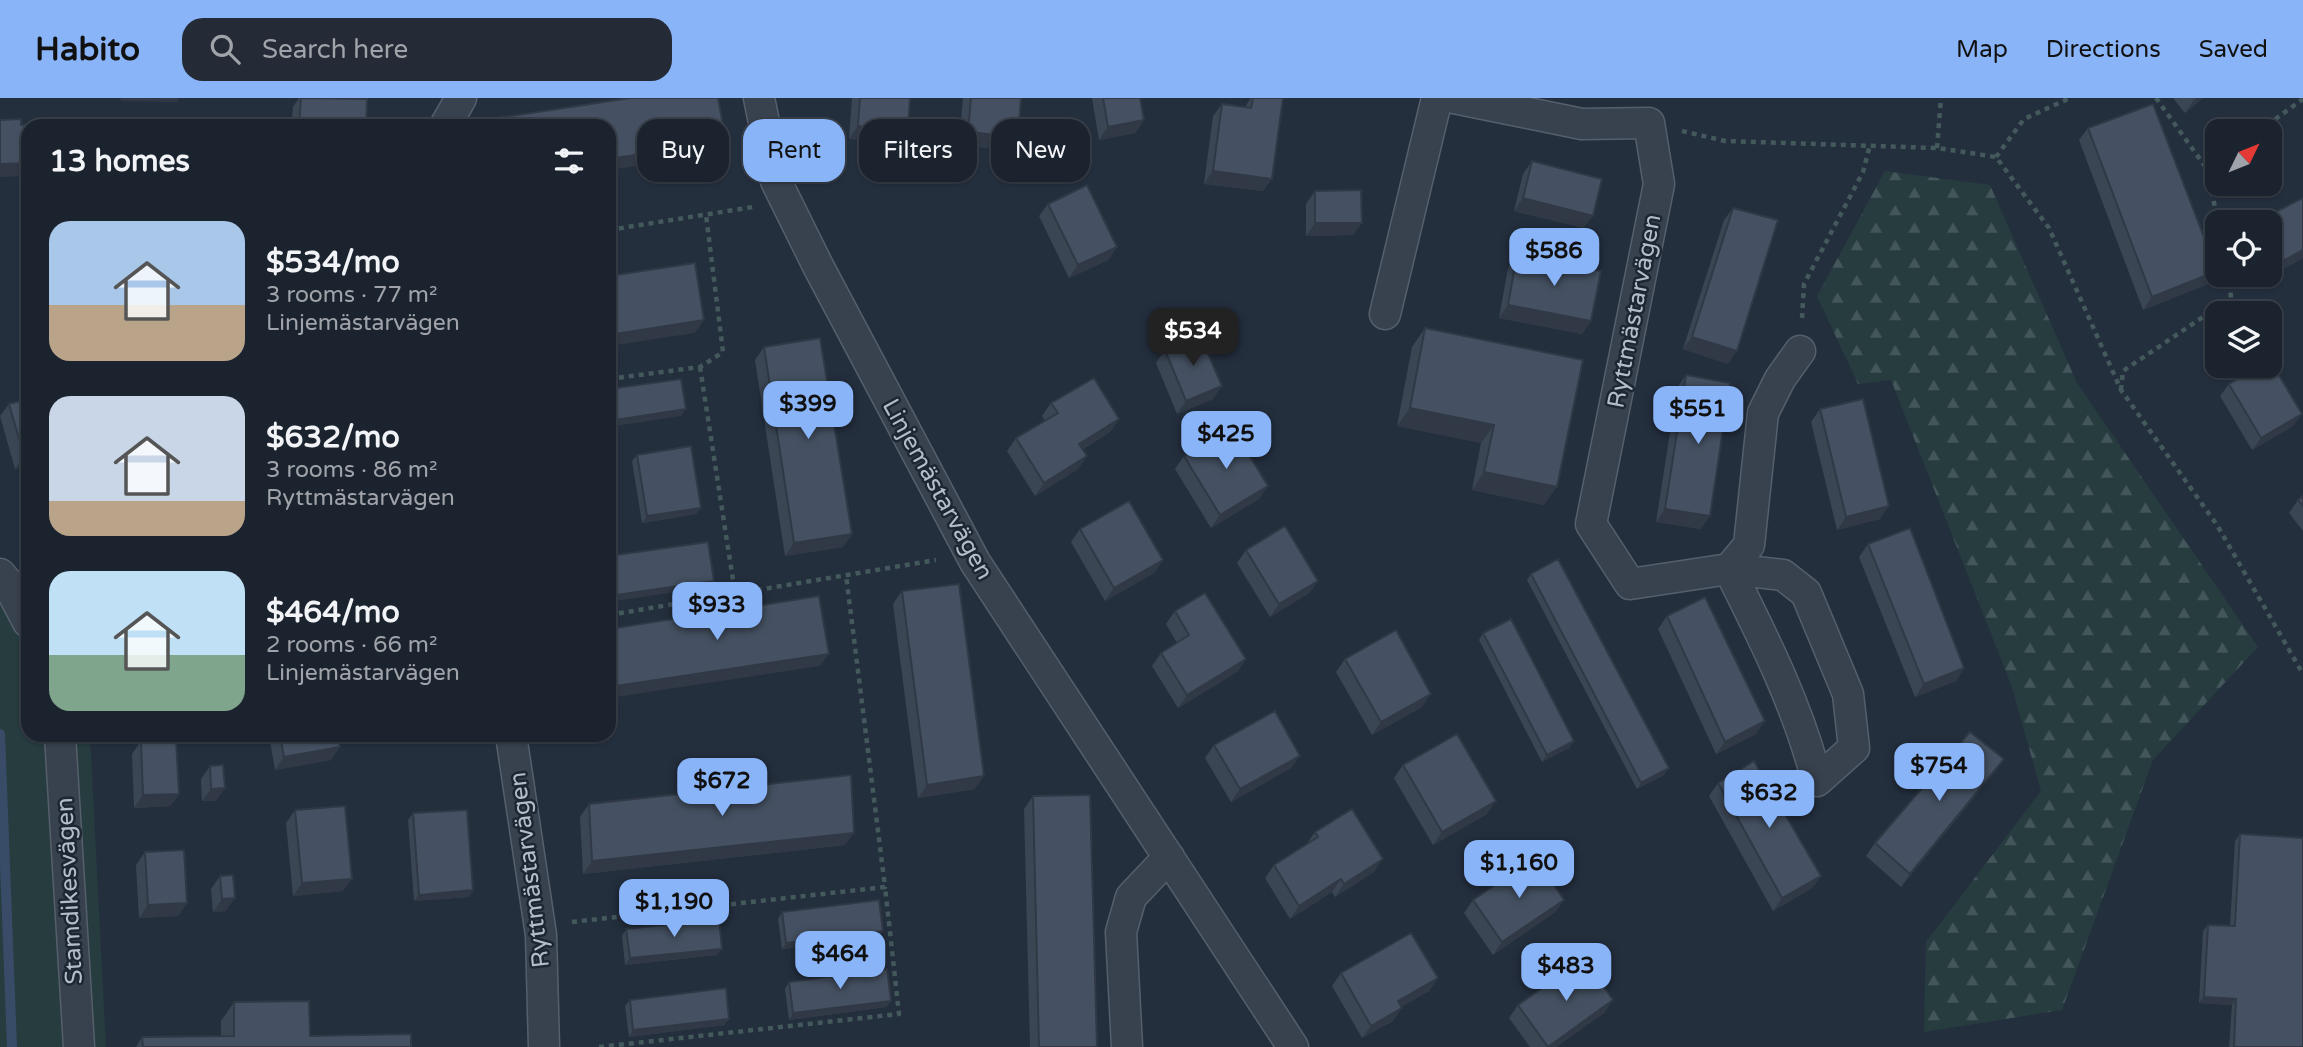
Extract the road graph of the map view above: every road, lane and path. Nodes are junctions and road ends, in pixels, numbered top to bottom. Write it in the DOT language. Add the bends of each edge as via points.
graph roads {
  1 [pos="461,98"];
  2 [pos="759,98"];
  3 [pos="1437,98"];
  4 [pos="1454,98"];
  5 [pos="1941,98"];
  6 [pos="2070,98"];
  7 [pos="2155,98"];
  8 [pos="2303,99"];
  9 [pos="449,119"];
  10 [pos="2276,119"];
  11 [pos="1649,123"];
  12 [pos="1870,145"];
  13 [pos="1937,148"];
  14 [pos="1996,157"];
  15 [pos="2205,166"];
  16 [pos="786,202"];
  17 [pos="706,215"];
  18 [pos="616,229"];
  19 [pos="2230,287"];
  20 [pos="1385,314"];
  21 [pos="1800,351"];
  22 [pos="700,367"];
  23 [pos="616,378"];
  24 [pos="2121,390"];
  25 [pos="971,554"];
  26 [pos="1729,569"];
  27 [pos="0,574"];
  28 [pos="846,575"];
  29 [pos="735,593"];
  30 [pos="21,609"];
  31 [pos="616,614"];
  32 [pos="2303,674"];
  33 [pos="60,742"];
  34 [pos="512,742"];
  35 [pos="1168,857"];
  36 [pos="885,887"];
  37 [pos="539,926"];
  38 [pos="79,1047"];
  39 [pos="544,1047"];
  40 [pos="598,1047"];
  41 [pos="1128,1047"];
  42 [pos="1293,1047"];
  1 -- 9 [label="street"];
  2 -- 16 [label="street, Linjemästarvägen" via="776,181"];
  3 -- 20 [label="street"];
  4 -- 11 [label="street" via="1582,124"];
  5 -- 13 [label="path"];
  6 -- 14 [label="path" via="2024,119"];
  7 -- 15 [label="path"];
  8 -- 10 [label="path"];
  11 -- 12 [label="path" via="1725,141"];
  11 -- 26 [label="street, Ryttmästarvägen" via="1659,184 1591,524 1630,584"];
  12 -- 13 [label="path"];
  12 -- 21 [label="path" via="1863,172 1804,284"];
  13 -- 14 [label="path"];
  14 -- 24 [label="path" via="2049,228"];
  16 -- 17 [label="path"];
  16 -- 25 [label="street, Linjemästarvägen"];
  17 -- 18 [label="path"];
  17 -- 22 [label="path" via="723,352"];
  19 -- 24 [label="path" via="2231,298 2123,371"];
  21 -- 26 [label="street" via="1763,413 1749,545"];
  22 -- 23 [label="path"];
  22 -- 29 [label="path"];
  24 -- 32 [label="path" via="2217,525"];
  25 -- 28 [label="path"];
  25 -- 35 [label="street, Linjemästarvägen"];
  26 -- 26 [label="street, Ryttmästarvägen" via="1773,660 1807,743 1816,781 1854,748 1847,694 1806,593 1783,575"];
  27 -- 30 [label="street"];
  28 -- 29 [label="path"];
  28 -- 36 [label="path"];
  29 -- 31 [label="path"];
  33 -- 38 [label="street, Stamdikesvägen"];
  34 -- 37 [label="street, Ryttmästarvägen"];
  35 -- 41 [label="street" via="1131,897 1121,932"];
  35 -- 42 [label="street, Linjemästarvägen"];
  36 -- 37 [label="path"];
  36 -- 40 [label="path" via="899,1014"];
  37 -- 39 [label="street, Ryttmästarvägen"];
}
